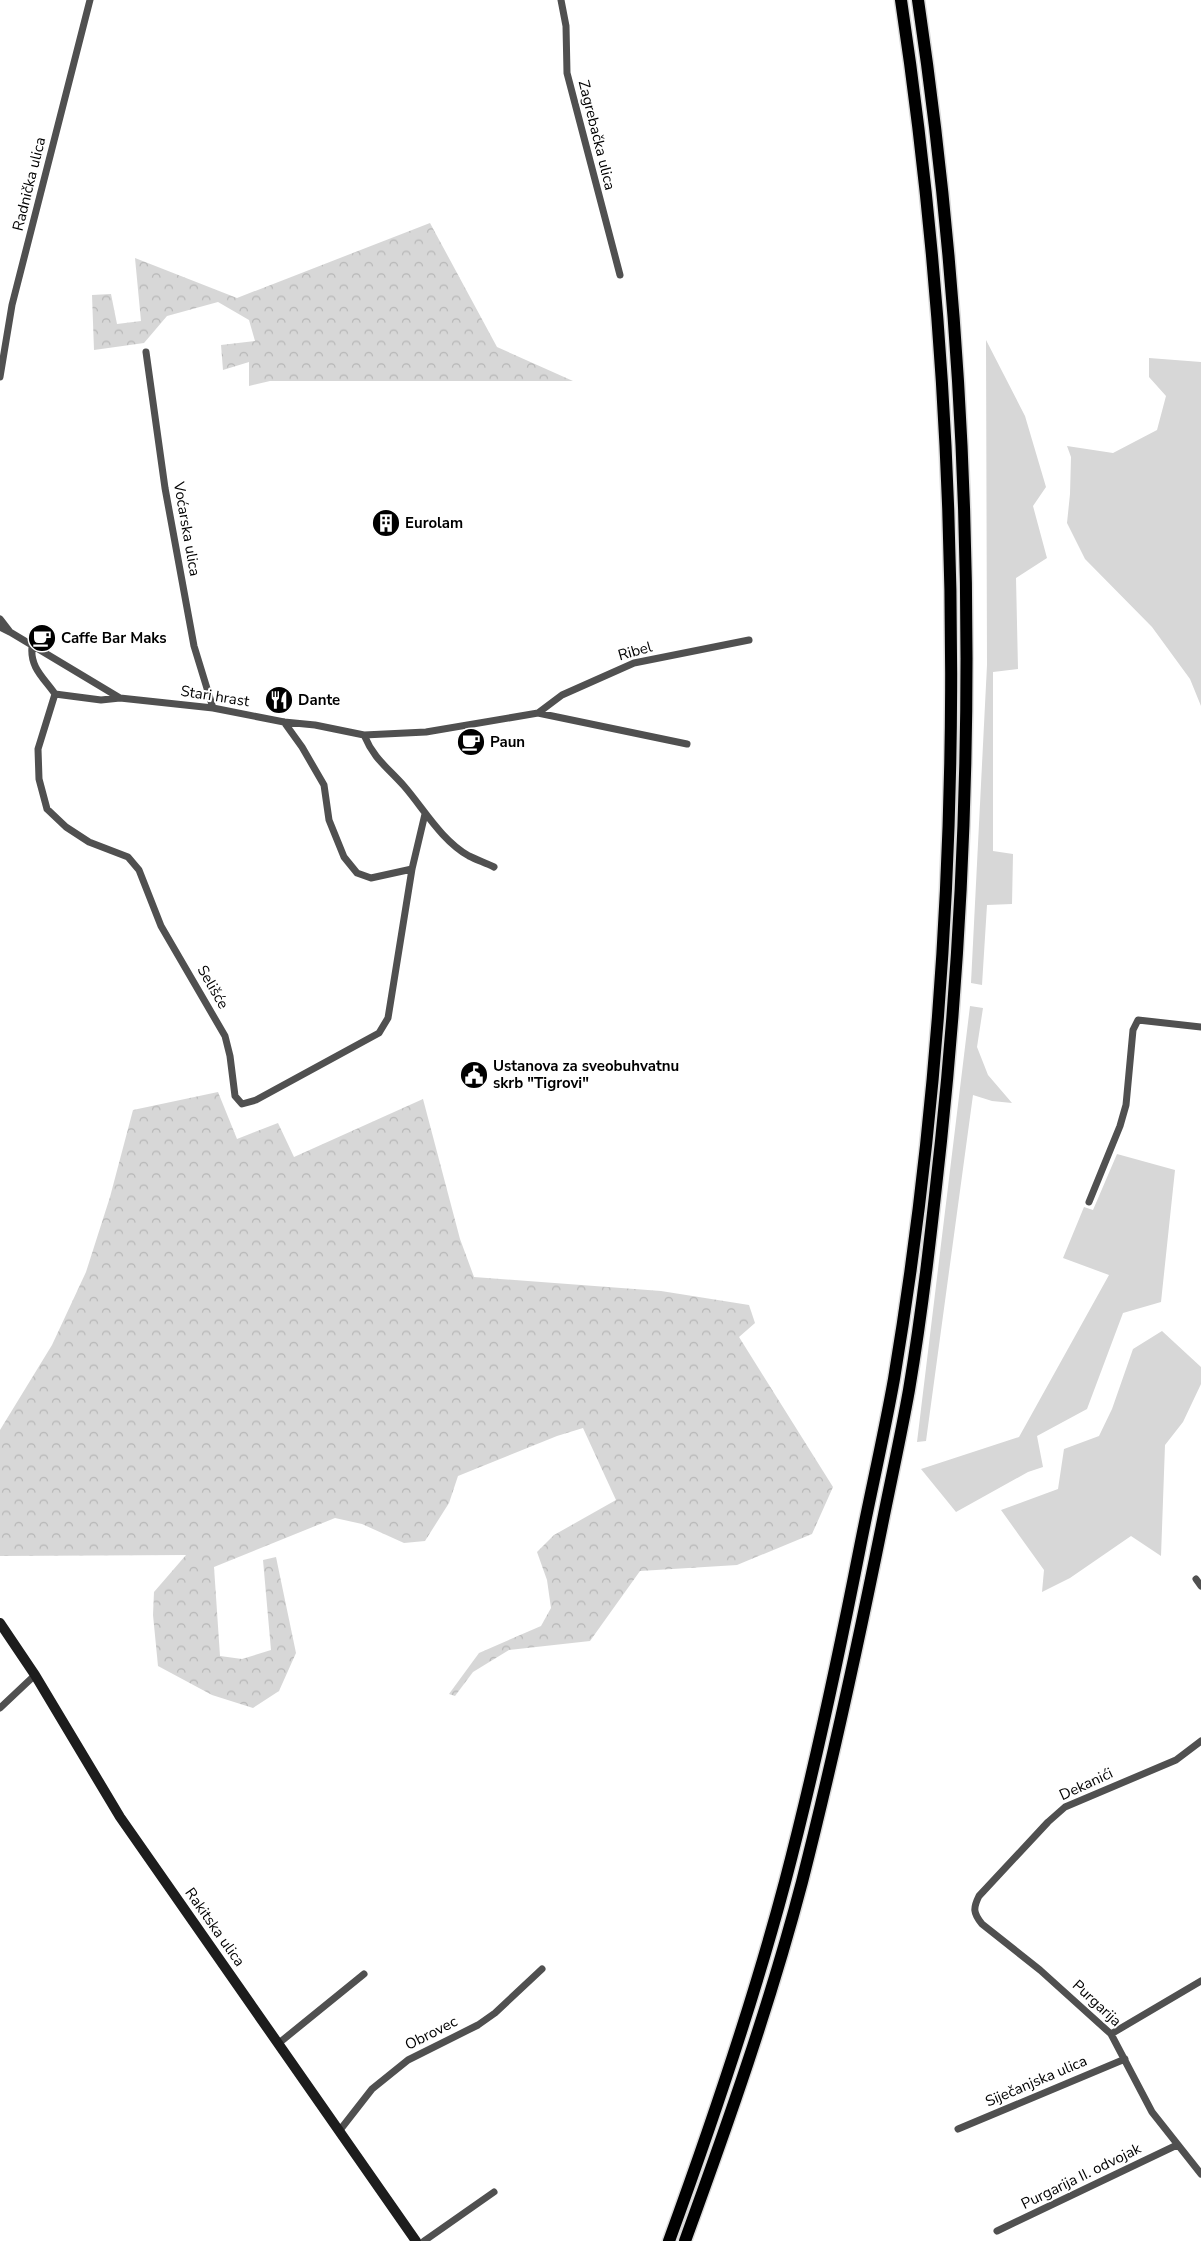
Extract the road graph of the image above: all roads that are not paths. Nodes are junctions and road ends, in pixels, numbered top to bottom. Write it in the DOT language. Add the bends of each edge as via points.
graph roads {
  1 [pos="90,0"];
  2 [pos="561,0"];
  3 [pos="901,0"];
  4 [pos="918,0"];
  5 [pos="620,276"];
  6 [pos="146,352"];
  7 [pos="0,377"];
  8 [pos="0,619"];
  9 [pos="0,627"];
  10 [pos="10,632"];
  11 [pos="748,640"];
  12 [pos="32,647"];
  13 [pos="54,694"];
  14 [pos="120,698"];
  15 [pos="213,708"];
  16 [pos="538,713"];
  17 [pos="284,722"];
  18 [pos="364,735"];
  19 [pos="687,744"];
  20 [pos="425,814"];
  21 [pos="494,867"];
  22 [pos="412,869"];
  23 [pos="1201,1027"];
  24 [pos="1089,1202"];
  25 [pos="1196,1579"];
  26 [pos="1201,1586"];
  27 [pos="0,1623"];
  28 [pos="35,1675"];
  29 [pos="0,1708"];
  30 [pos="1201,1741"];
  31 [pos="982,1924"];
  32 [pos="542,1969"];
  33 [pos="364,1974"];
  34 [pos="1201,1981"];
  35 [pos="1111,2034"];
  36 [pos="279,2042"];
  37 [pos="1124,2060"];
  38 [pos="958,2129"];
  39 [pos="340,2130"];
  40 [pos="1177,2145"];
  41 [pos="1201,2174"];
  42 [pos="494,2192"];
  43 [pos="997,2231"];
  44 [pos="416,2241"];
  45 [pos="424,2241"];
  46 [pos="669,2241"];
  47 [pos="685,2241"];
  1 -- 7 [label="street, Radnička ulica" via="12,305"];
  2 -- 5 [label="street, Zagrebačka ulica" via="566,26 567,73"];
  3 -- 46 [label="highway" via="933,257 951,620 946,878 929,1106 893,1380 842,1641 775,1917 723,2085"];
  4 -- 47 [label="highway" via="948,257 964,506 966,771 960,919 929,1254 909,1392 858,1644 801,1885 749,2057"];
  6 -- 15 [label="street, Voćarska ulica" via="165,488 194,646"];
  8 -- 10 [label="street, Stari hrast"];
  9 -- 10 [label="street, Stari hrast"];
  10 -- 12 [label="street, Stari hrast"];
  11 -- 16 [label="street, Ribel" via="634,663 562,695"];
  12 -- 13 [label="street" via="31,658 35,668"];
  12 -- 14 [label="street, Stari hrast"];
  13 -- 14 [label="street" via="102,700"];
  13 -- 22 [label="street, Selišće" via="38,749 39,779 47,809 89,842 128,857 139,870 161,926 225,1036 235,1096 242,1104 256,1100 380,1032 388,1018"];
  14 -- 15 [label="street, Stari hrast"];
  15 -- 17 [label="street, Stari hrast"];
  16 -- 18 [label="street, Ribel" via="426,732"];
  16 -- 19 [label="street, Ribel"];
  17 -- 18 [label="street, Stari hrast"];
  17 -- 22 [label="street" via="324,785 329,820 344,857 357,873 371,878"];
  18 -- 20 [label="street" via="371,752 404,786"];
  20 -- 21 [label="street" via="468,855"];
  20 -- 22 [label="street"];
  23 -- 24 [label="street" via="1138,1020 1133,1030 1126,1105"];
  25 -- 26 [label="street"];
  27 -- 28 [label="street, Rakitska ulica"];
  28 -- 29 [label="street"];
  28 -- 36 [label="street, Rakitska ulica" via="120,1817"];
  30 -- 31 [label="street, Dekanići" via="1176,1760 1065,1807 979,1896 974,1916"];
  31 -- 35 [label="street, Purgarija" via="1040,1970"];
  32 -- 39 [label="street, Obrovec" via="478,2025 408,2060 372,2089"];
  33 -- 36 [label="street"];
  34 -- 35 [label="street"];
  35 -- 37 [label="street, Purgarija"];
  36 -- 39 [label="street, Rakitska ulica"];
  37 -- 38 [label="street, Siječanjska ulica"];
  37 -- 40 [label="street, Purgarija" via="1152,2112"];
  39 -- 44 [label="street, Rakitska ulica"];
  40 -- 41 [label="street, Purgarija"];
  40 -- 43 [label="street, Purgarija II. odvojak"];
  42 -- 45 [label="street"];
}
